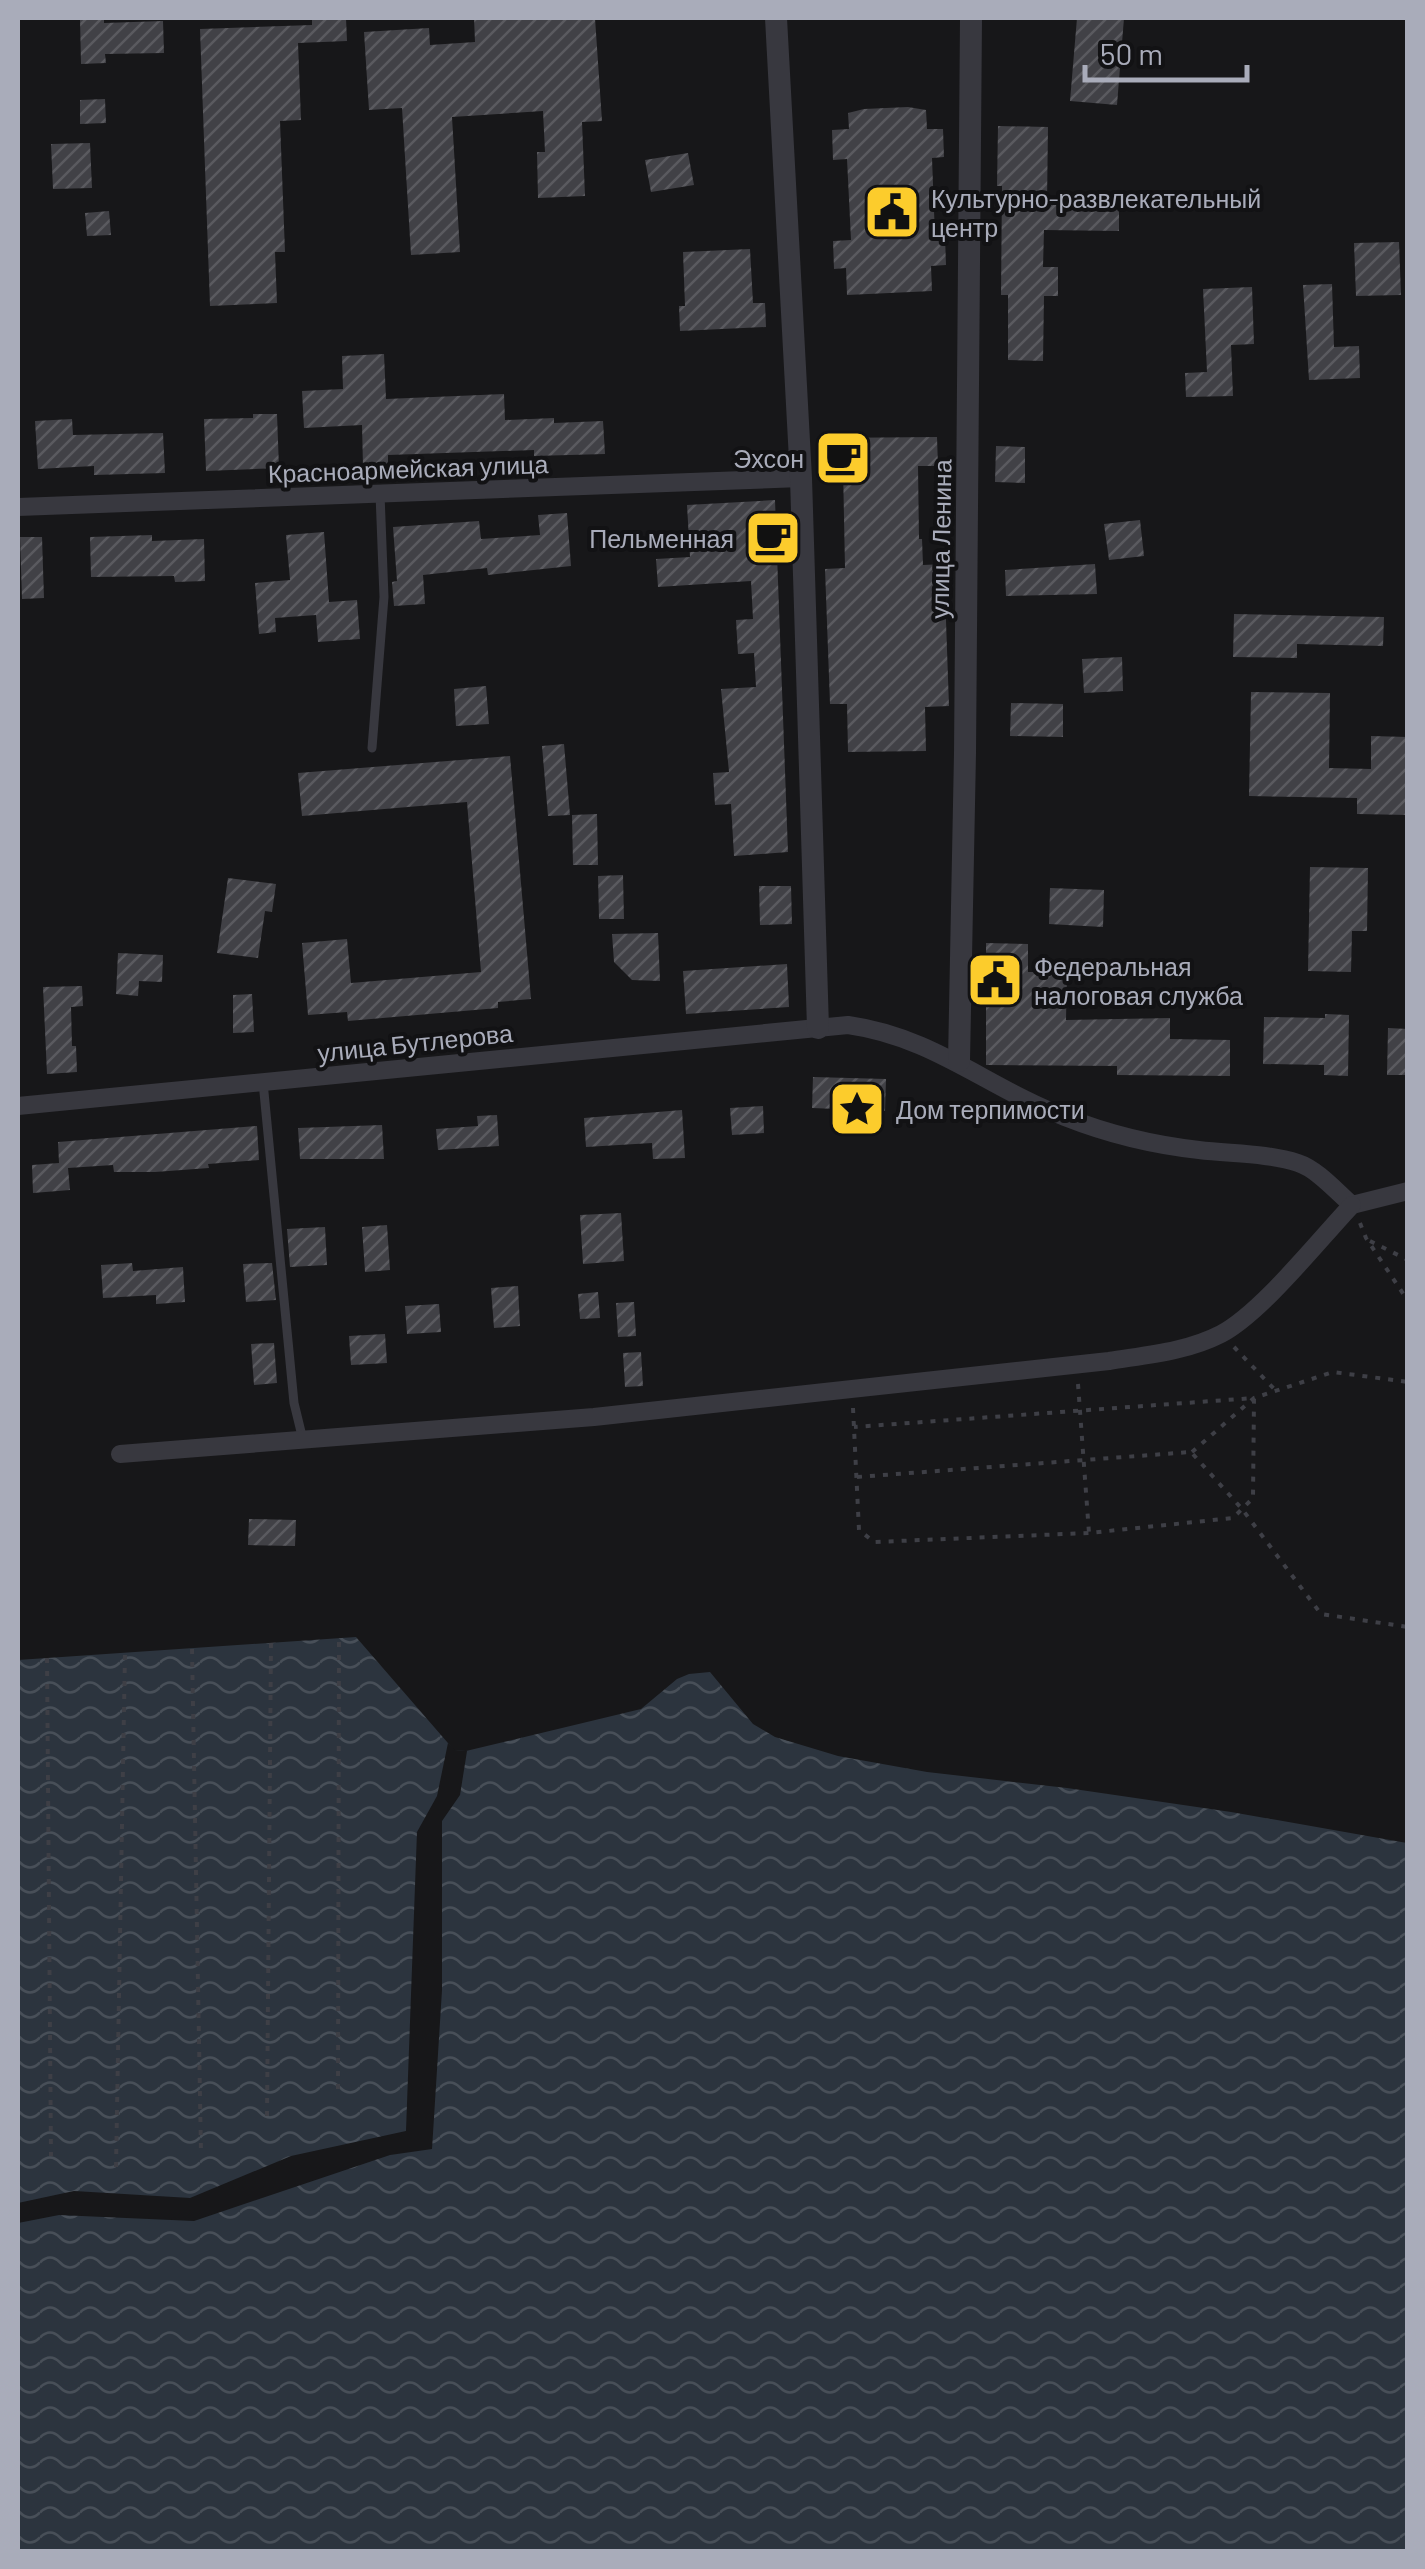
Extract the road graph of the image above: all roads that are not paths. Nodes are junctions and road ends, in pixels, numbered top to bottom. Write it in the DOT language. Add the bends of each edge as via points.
graph roads {
  1 [pos="776,18"];
  2 [pos="971,18"];
  3 [pos="801,478"];
  4 [pos="380,494"];
  5 [pos="18,507"];
  6 [pos="372,748"];
  7 [pos="818,1028"];
  8 [pos="959,1062"];
  9 [pos="263,1082"];
  10 [pos="18,1106"];
  11 [pos="1408,1190"];
  12 [pos="1352,1205"];
  13 [pos="303,1440"];
  14 [pos="120,1454"];
  1 -- 3 [label="street"];
  2 -- 8 [label="street, улица Ленина"];
  3 -- 4 [label="street, Красноармейская улица"];
  3 -- 7 [label="street"];
  4 -- 5 [label="street, Красноармейская улица"];
  4 -- 6 [label="lane" via="384,597"];
  7 -- 8 [label="street, улица Бутлерова" via="870,1028"];
  7 -- 9 [label="street, улица Бутлерова"];
  8 -- 12 [label="street, улица Бутлерова" via="1038,1105 1120,1134 1302,1164"];
  9 -- 10 [label="street, улица Бутлерова"];
  9 -- 13 [label="lane"];
  11 -- 12 [label="street"];
  12 -- 13 [label="street" via="1250,1312 1222,1334 1182,1349 594,1417"];
  13 -- 14 [label="street"];
}
